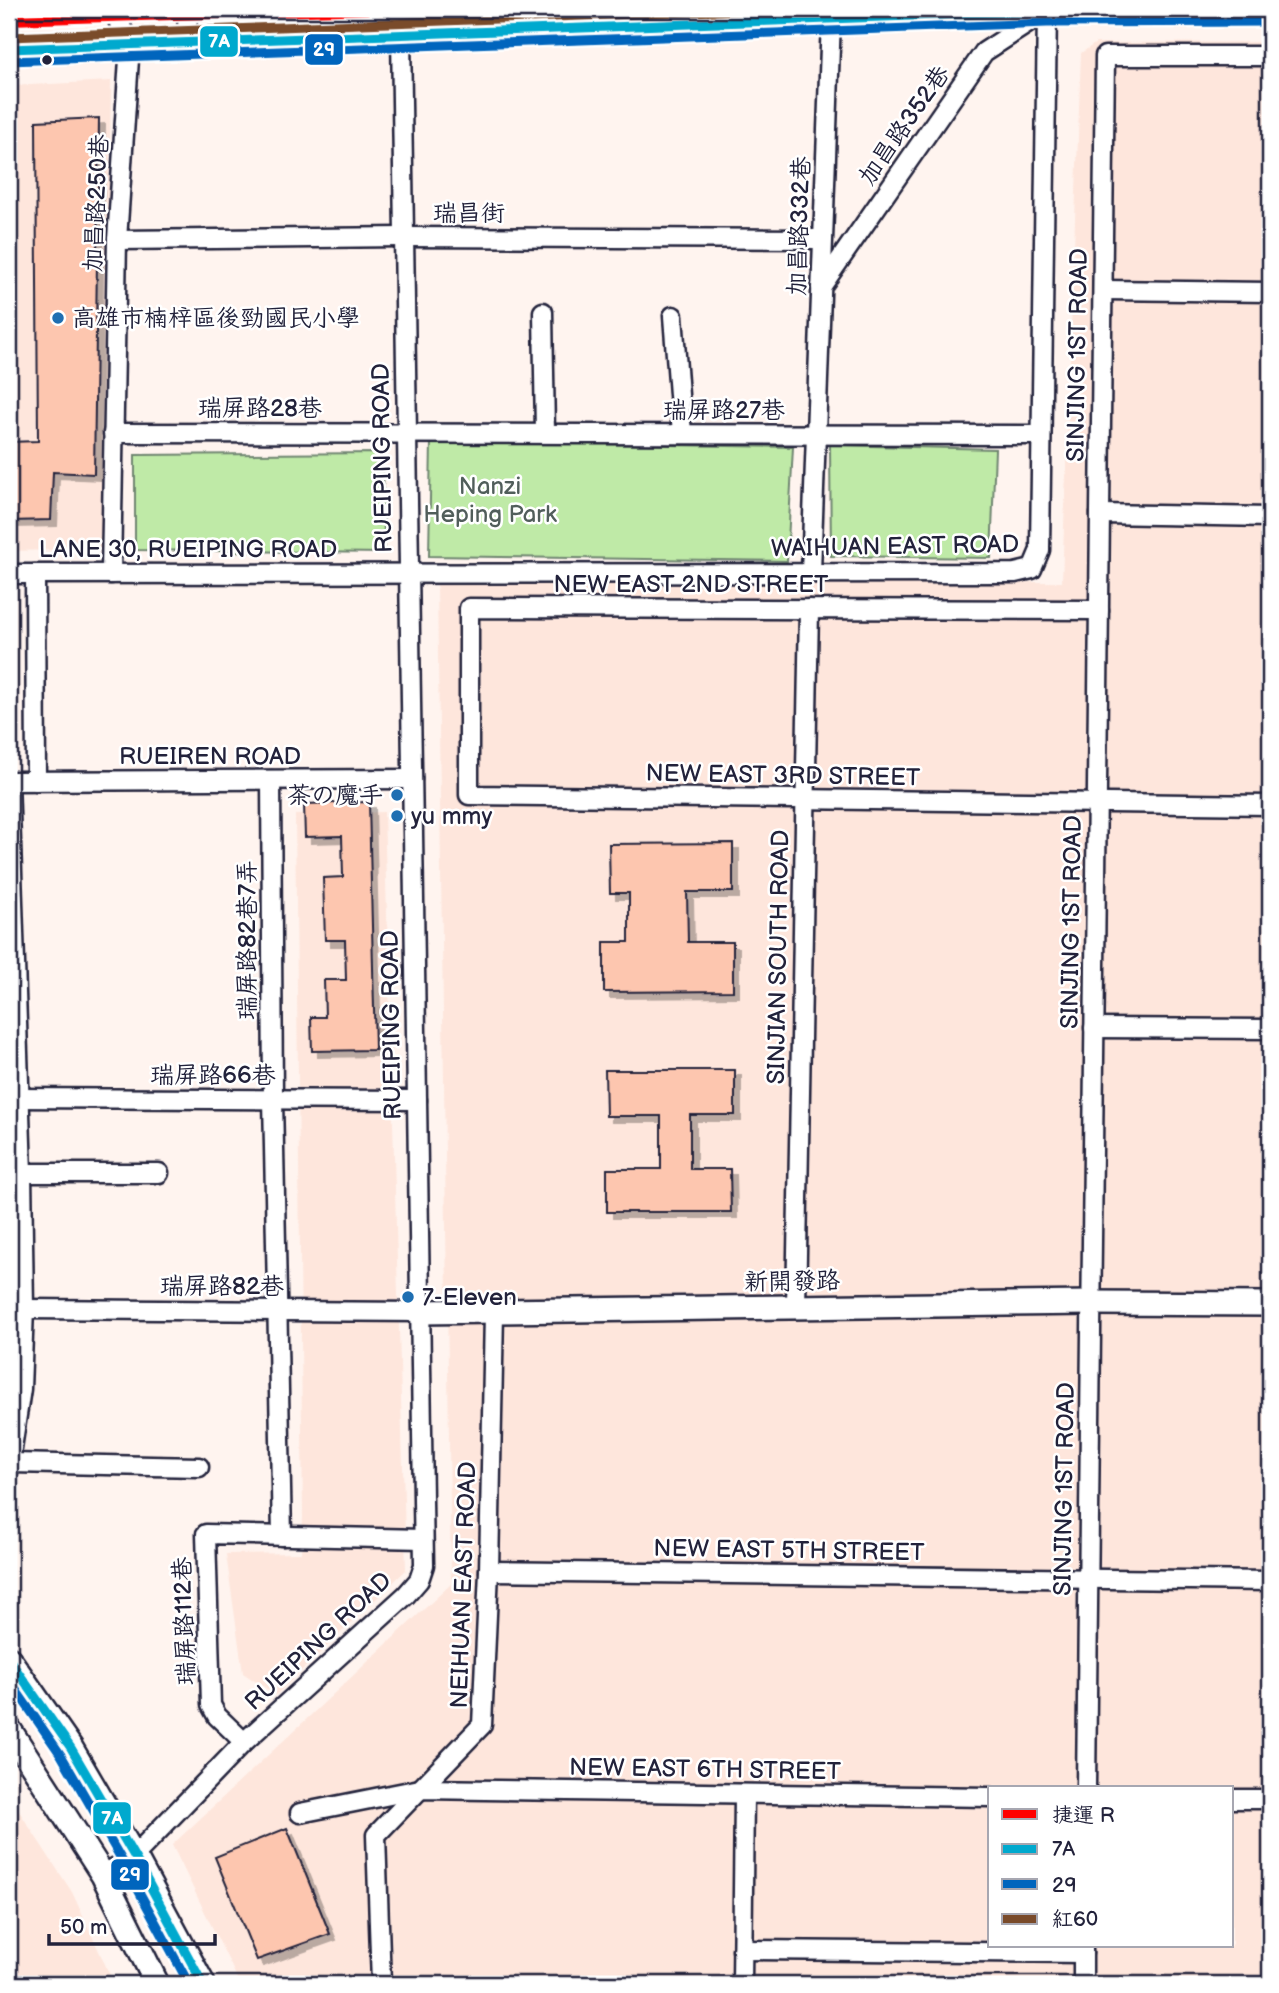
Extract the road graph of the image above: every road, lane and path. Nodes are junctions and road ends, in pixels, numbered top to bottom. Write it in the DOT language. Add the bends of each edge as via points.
graph roads {
  1 [pos="112,9"];
  2 [pos="187,9"];
  3 [pos="402,9"];
  4 [pos="1047,10"];
  5 [pos="1270,10"];
  6 [pos="831,19"];
  7 [pos="401,35"];
  8 [pos="188,43"];
  9 [pos="130,44"];
  10 [pos="9,49"];
  11 [pos="1270,55"];
  12 [pos="402,237"];
  13 [pos="822,239"];
  14 [pos="117,240"];
  15 [pos="821,287"];
  16 [pos="1103,290"];
  17 [pos="1270,292"];
  18 [pos="543,312"];
  19 [pos="673,316"];
  20 [pos="406,432"];
  21 [pos="113,433"];
  22 [pos="545,433"];
  23 [pos="682,434"];
  24 [pos="815,435"];
  25 [pos="1041,435"];
  26 [pos="1100,514"];
  27 [pos="1270,517"];
  28 [pos="811,572"];
  29 [pos="409,573"];
  30 [pos="9,574"];
  31 [pos="35,574"];
  32 [pos="111,574"];
  33 [pos="809,609"];
  34 [pos="1099,610"];
  35 [pos="412,779"];
  36 [pos="271,780"];
  37 [pos="9,781"];
  38 [pos="36,781"];
  39 [pos="469,795"];
  40 [pos="806,800"];
  41 [pos="1097,805"];
  42 [pos="1270,806"];
  43 [pos="1094,1027"];
  44 [pos="1270,1029"];
  45 [pos="14,1098"];
  46 [pos="273,1100"];
  47 [pos="417,1100"];
  48 [pos="22,1172"];
  49 [pos="159,1173"];
  50 [pos="1091,1303"];
  51 [pos="1270,1304"];
  52 [pos="796,1307"];
  53 [pos="24,1310"];
  54 [pos="278,1311"];
  55 [pos="420,1312"];
  56 [pos="494,1312"];
  57 [pos="10,1466"];
  58 [pos="199,1467"];
  59 [pos="282,1536"];
  60 [pos="423,1539"];
  61 [pos="489,1571"];
  62 [pos="1088,1578"];
  63 [pos="1270,1581"];
  64 [pos="9,1659"];
  65 [pos="9,1729"];
  66 [pos="244,1742"];
  67 [pos="1086,1786"];
  68 [pos="420,1789"];
  69 [pos="744,1795"];
  70 [pos="988,1797"];
  71 [pos="1234,1799"];
  72 [pos="1270,1799"];
  73 [pos="300,1813"];
  74 [pos="134,1856"];
  75 [pos="103,1875"];
  76 [pos="1083,1949"];
  77 [pos="742,1950"];
  78 [pos="157,1984"];
  79 [pos="202,1984"];
  80 [pos="382,1984"];
  81 [pos="742,1984"];
  82 [pos="1083,1984"];
  1 -- 9 [label="street"];
  2 -- 8 [label="street"];
  3 -- 7 [label="street"];
  4 -- 5 [label="street"];
  4 -- 6 [label="street"];
  4 -- 15 [label="street, 加昌路352巷" via="984,52"];
  4 -- 25 [label="street, WAIHUAN EAST ROAD"];
  6 -- 7 [label="street"];
  6 -- 13 [label="street, 加昌路332巷"];
  7 -- 8 [label="street"];
  7 -- 12 [label="street, RUEIPING ROAD"];
  8 -- 9 [label="street"];
  9 -- 10 [label="street"];
  9 -- 14 [label="street, 加昌路250巷"];
  11 -- 16 [label="street, SINJING 1ST ROAD" via="1105,56"];
  12 -- 13 [label="street, 瑞昌街"];
  12 -- 14 [label="street, 瑞昌街"];
  12 -- 20 [label="street, RUEIPING ROAD"];
  13 -- 15 [label="street, 加昌路332巷"];
  14 -- 21 [label="street, 加昌路250巷"];
  15 -- 24 [label="street, 加昌路332巷"];
  16 -- 17 [label="street"];
  16 -- 26 [label="street, SINJING 1ST ROAD"];
  18 -- 22 [label="street"];
  19 -- 23 [label="street"];
  20 -- 21 [label="street, 瑞屏路28巷"];
  20 -- 22 [label="street, 瑞屏路27巷"];
  20 -- 29 [label="street, RUEIPING ROAD"];
  21 -- 32 [label="street, 加昌路250巷"];
  22 -- 23 [label="street, 瑞屏路27巷"];
  23 -- 24 [label="street, 瑞屏路27巷"];
  24 -- 25 [label="street, 瑞屏路27巷"];
  24 -- 28 [label="street"];
  25 -- 28 [label="street, WAIHUAN EAST ROAD" via="1040,550 1032,569 1015,573"];
  26 -- 27 [label="street"];
  26 -- 34 [label="street, SINJING 1ST ROAD"];
  28 -- 29 [label="street, WAIHUAN EAST ROAD"];
  29 -- 32 [label="street, LANE 30, RUEIPING ROAD"];
  29 -- 35 [label="street, RUEIPING ROAD"];
  30 -- 31 [label="street, LANE 30, RUEIPING ROAD"];
  31 -- 32 [label="street, LANE 30, RUEIPING ROAD"];
  31 -- 38 [label="street"];
  33 -- 34 [label="street, NEW EAST 2ND STREET"];
  33 -- 39 [label="street, NEW EAST 2ND STREET" via="469,608"];
  33 -- 40 [label="street, SINJIAN SOUTH ROAD"];
  34 -- 41 [label="street, SINJING 1ST ROAD"];
  35 -- 36 [label="street, RUEIREN ROAD"];
  35 -- 47 [label="street, RUEIPING ROAD"];
  36 -- 38 [label="street, RUEIREN ROAD"];
  36 -- 46 [label="street, 瑞屏路82巷7弄"];
  37 -- 38 [label="street, RUEIREN ROAD"];
  37 -- 45 [label="street"];
  39 -- 40 [label="street, NEW EAST 3RD STREET"];
  40 -- 41 [label="street, NEW EAST 3RD STREET"];
  40 -- 52 [label="street, SINJIAN SOUTH ROAD"];
  41 -- 42 [label="street, NEW EAST 3RD STREET"];
  41 -- 43 [label="street, SINJING 1ST ROAD"];
  43 -- 44 [label="street"];
  43 -- 50 [label="street, SINJING 1ST ROAD"];
  45 -- 46 [label="street, 瑞屏路66巷"];
  45 -- 48 [label="street"];
  46 -- 47 [label="street, 瑞屏路66巷"];
  46 -- 54 [label="street, 瑞屏路82巷7弄"];
  47 -- 55 [label="street, RUEIPING ROAD"];
  48 -- 49 [label="street"];
  48 -- 53 [label="street"];
  50 -- 51 [label="street, 新開發路"];
  50 -- 52 [label="street, 新開發路"];
  50 -- 62 [label="street, SINJING 1ST ROAD"];
  52 -- 56 [label="street, 新開發路"];
  53 -- 54 [label="street, 瑞屏路82巷"];
  53 -- 57 [label="street" via="21,1389"];
  54 -- 55 [label="street, 瑞屏路82巷"];
  54 -- 59 [label="street"];
  55 -- 56 [label="street, 新開發路"];
  55 -- 60 [label="street, RUEIPING ROAD"];
  56 -- 61 [label="street, NEIHUAN EAST ROAD"];
  57 -- 58 [label="street"];
  59 -- 60 [label="street, 瑞屏路112巷"];
  59 -- 66 [label="street, 瑞屏路112巷" via="206,1534 211,1706"];
  60 -- 66 [label="street, RUEIPING ROAD" via="424,1566 419,1580"];
  61 -- 62 [label="street, NEW EAST 5TH STREET"];
  61 -- 68 [label="street, NEIHUAN EAST ROAD" via="482,1725"];
  62 -- 63 [label="street, NEW EAST 5TH STREET"];
  62 -- 67 [label="street, SINJING 1ST ROAD"];
  64 -- 74 [label="street" via="71,1748"];
  65 -- 75 [label="street"];
  66 -- 74 [label="street, RUEIPING ROAD"];
  68 -- 69 [label="street, NEW EAST 6TH STREET"];
  68 -- 73 [label="street, NEW EAST 6TH STREET"];
  68 -- 80 [label="street, NEIHUAN EAST ROAD" via="376,1835"];
  69 -- 70 [label="street, NEW EAST 6TH STREET"];
  69 -- 77 [label="street"];
  71 -- 72 [label="street"];
  74 -- 75 [label="street, RUEIPING ROAD"];
  74 -- 79 [label="street"];
  75 -- 78 [label="street"];
  76 -- 77 [label="street"];
  76 -- 82 [label="street"];
  77 -- 81 [label="street"];
}
